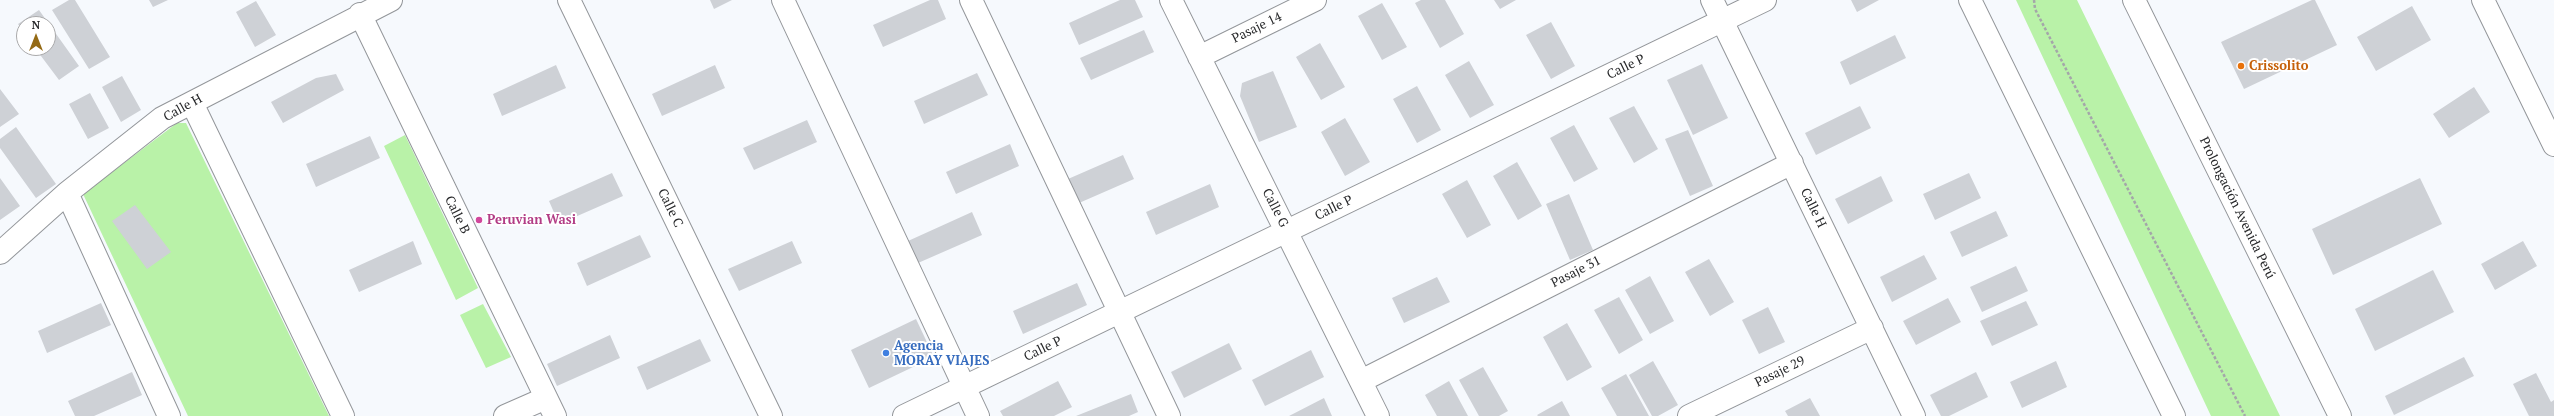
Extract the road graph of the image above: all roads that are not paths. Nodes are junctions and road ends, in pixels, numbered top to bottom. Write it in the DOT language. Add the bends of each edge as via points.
graph roads {
  1 [pos="391,0"];
  2 [pos="569,0"];
  3 [pos="783,0"];
  4 [pos="971,0"];
  5 [pos="1171,0"];
  6 [pos="1315,0"];
  7 [pos="1712,0"];
  8 [pos="1765,0"];
  9 [pos="1970,0"];
  10 [pos="2134,0"];
  11 [pos="2483,0"];
  12 [pos="360,14"];
  13 [pos="1722,21"];
  14 [pos="1199,56"];
  15 [pos="192,103"];
  16 [pos="2554,145"];
  17 [pos="1792,163"];
  18 [pos="67,193"];
  19 [pos="1286,231"];
  20 [pos="0,253"];
  21 [pos="1119,312"];
  22 [pos="1872,328"];
  23 [pos="1361,381"];
  24 [pos="965,387"];
  25 [pos="551,407"];
  26 [pos="169,416"];
  27 [pos="344,416"];
  28 [pos="505,416"];
  29 [pos="771,416"];
  30 [pos="904,416"];
  31 [pos="978,416"];
  32 [pos="1169,416"];
  33 [pos="1378,416"];
  34 [pos="1689,416"];
  35 [pos="1914,416"];
  36 [pos="2174,416"];
  37 [pos="2340,416"];
  1 -- 12 [label="street, Calle H"];
  2 -- 29 [label="street, Calle C"];
  3 -- 24 [label="street"];
  4 -- 21 [label="street"];
  5 -- 14 [label="street, Calle G"];
  6 -- 14 [label="street, Pasaje 14"];
  7 -- 13 [label="street, Calle H"];
  8 -- 13 [label="street, Calle P"];
  9 -- 36 [label="street"];
  10 -- 37 [label="street, Prolongación Avenida Perú"];
  11 -- 16 [label="street"];
  12 -- 15 [label="street, Calle H"];
  12 -- 25 [label="street, Calle B"];
  13 -- 17 [label="street, Calle H"];
  13 -- 19 [label="street, Calle P"];
  14 -- 19 [label="street, Calle G"];
  15 -- 18 [label="street, Calle H" via="162,118"];
  15 -- 27 [label="street"];
  17 -- 22 [label="street, Calle H"];
  17 -- 23 [label="street, Pasaje 31"];
  18 -- 20 [label="street, Calle H"];
  18 -- 26 [label="street"];
  19 -- 21 [label="street, Calle P"];
  19 -- 23 [label="street, Calle G"];
  21 -- 24 [label="street, Calle P"];
  21 -- 32 [label="street"];
  22 -- 34 [label="street, Pasaje 29"];
  22 -- 35 [label="street, Calle H"];
  23 -- 33 [label="street, Calle G"];
  24 -- 30 [label="street, Calle P"];
  24 -- 31 [label="street"];
  25 -- 28 [label="street"];
}
